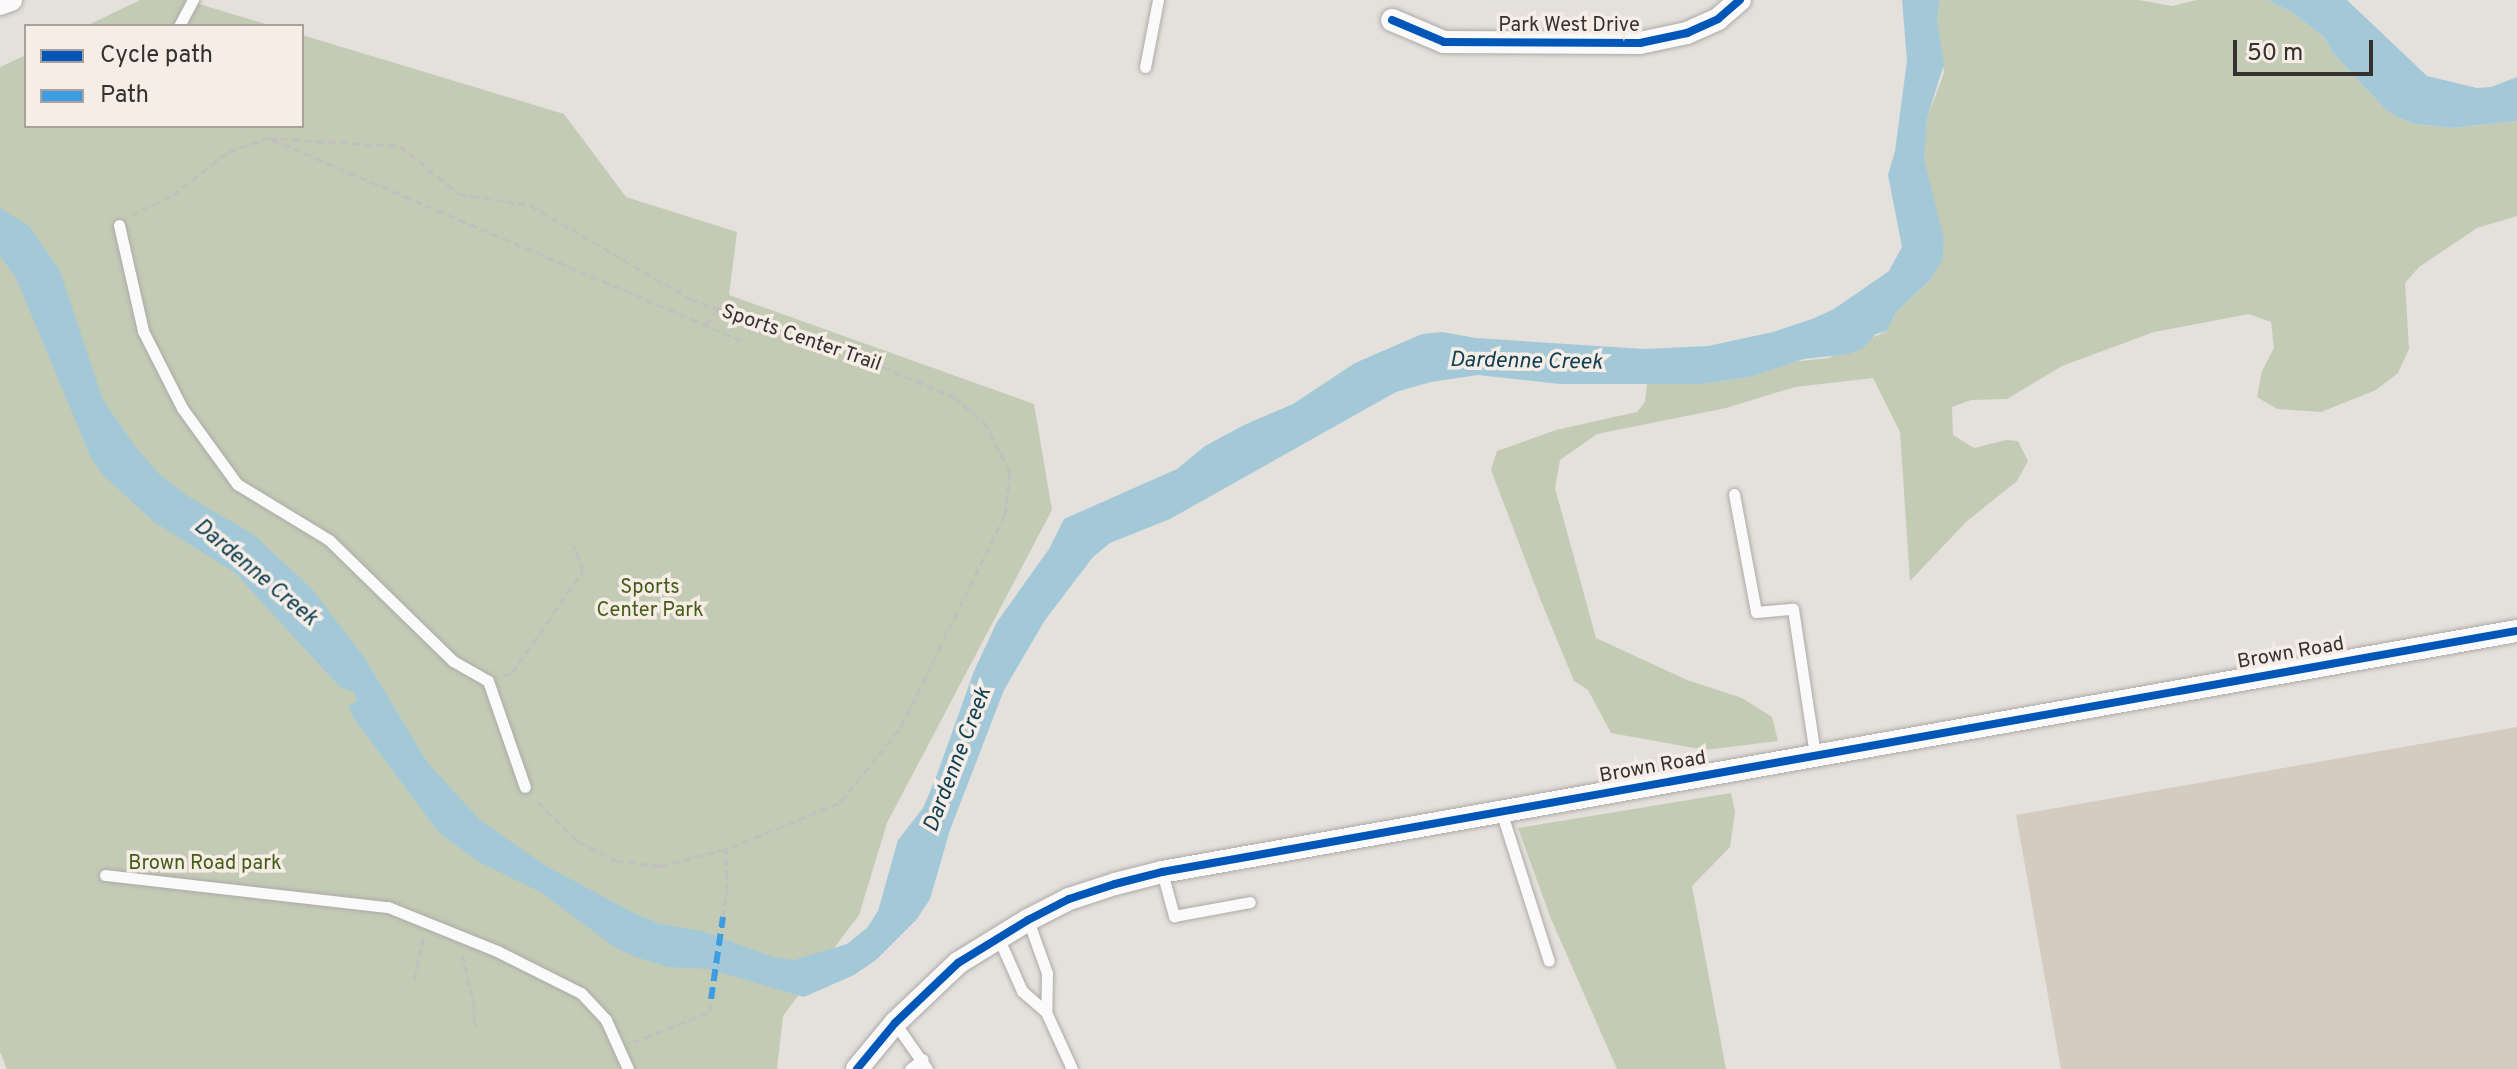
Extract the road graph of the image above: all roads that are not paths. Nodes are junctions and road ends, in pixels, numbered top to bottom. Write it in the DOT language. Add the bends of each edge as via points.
graph roads {
  1 [pos="11,0"];
  2 [pos="193,0"];
  3 [pos="1158,0"];
  4 [pos="1740,0"];
  5 [pos="0,4"];
  6 [pos="1392,20"];
  7 [pos="180,24"];
  8 [pos="1145,67"];
  9 [pos="119,225"];
  10 [pos="1734,494"];
  11 [pos="2517,631"];
  12 [pos="1815,755"];
  13 [pos="525,787"];
  14 [pos="1501,811"];
  15 [pos="1162,872"];
  16 [pos="105,875"];
  17 [pos="1250,902"];
  18 [pos="1028,920"];
  19 [pos="998,937"];
  20 [pos="1549,961"];
  21 [pos="1046,1012"];
  22 [pos="895,1023"];
  23 [pos="925,1064"];
  24 [pos="628,1069"];
  25 [pos="857,1069"];
  26 [pos="910,1069"];
  27 [pos="1072,1069"];
  1 -- 5 [label="street"];
  2 -- 7 [label="lane"];
  3 -- 8 [label="lane"];
  4 -- 6 [label="street, Park West Drive" via="1718,19 1687,33 1640,43 1444,42"];
  9 -- 13 [label="lane" via="143,331 182,408 237,484 329,540 453,661 488,681"];
  10 -- 12 [label="lane" via="1756,612 1793,609"];
  11 -- 12 [label="street, Brown Road"];
  12 -- 14 [label="street, Brown Road"];
  14 -- 15 [label="street, Brown Road"];
  14 -- 20 [label="lane"];
  15 -- 17 [label="lane" via="1174,916"];
  15 -- 18 [label="street, Brown Road" via="1069,899"];
  16 -- 24 [label="lane" via="388,907 497,951 581,993 606,1020"];
  18 -- 19 [label="street, Brown Road"];
  18 -- 21 [label="lane" via="1047,973"];
  19 -- 21 [label="lane" via="1022,991"];
  19 -- 22 [label="street, Brown Road" via="958,963"];
  21 -- 27 [label="lane"];
  22 -- 23 [label="lane"];
  22 -- 25 [label="street, Brown Road"];
  23 -- 26 [label="lane"];
}
